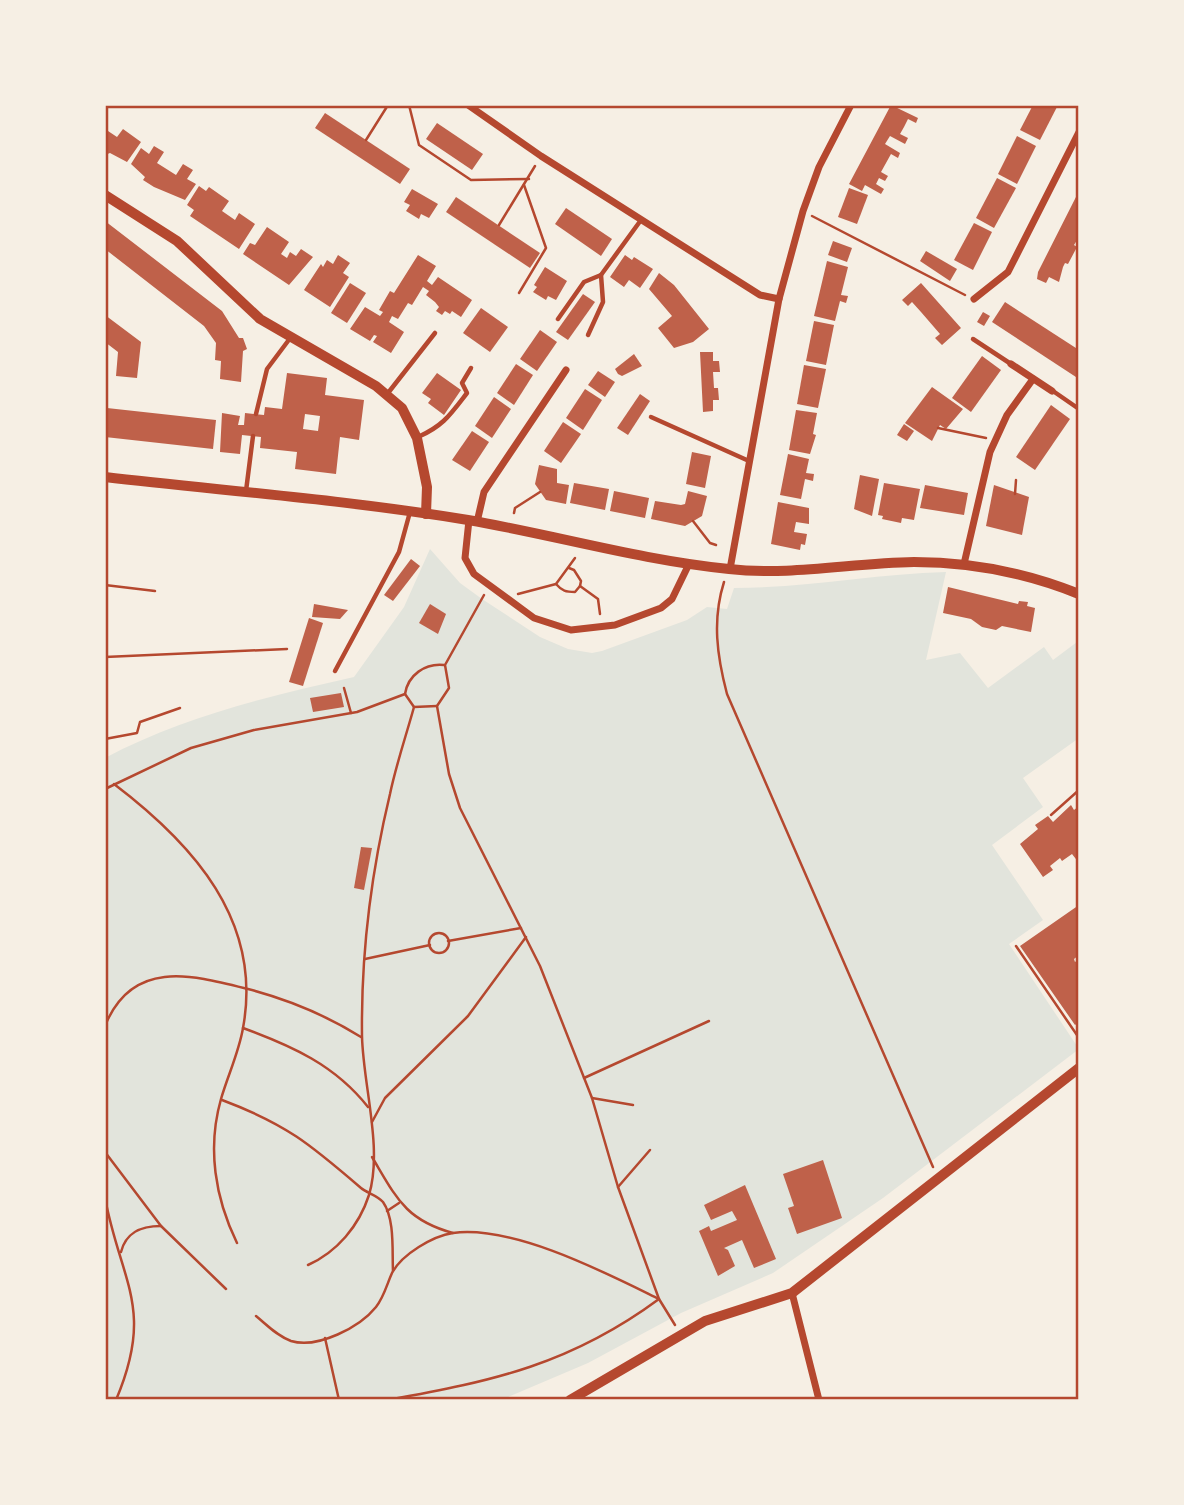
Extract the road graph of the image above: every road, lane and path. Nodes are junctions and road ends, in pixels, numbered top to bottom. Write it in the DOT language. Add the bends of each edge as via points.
graph roads {
  1 [pos="388,105"];
  2 [pos="409,105"];
  3 [pos="468,105"];
  4 [pos="851,105"];
  5 [pos="1079,132"];
  6 [pos="366,140"];
  7 [pos="541,156"];
  8 [pos="529,179"];
  9 [pos="524,186"];
  10 [pos="105,195"];
  11 [pos="803,211"];
  12 [pos="641,220"];
  13 [pos="499,225"];
  14 [pos="601,275"];
  15 [pos="519,293"];
  16 [pos="779,299"];
  17 [pos="974,299"];
  18 [pos="558,319"];
  19 [pos="435,333"];
  20 [pos="588,335"];
  21 [pos="292,337"];
  22 [pos="973,339"];
  23 [pos="1011,363"];
  24 [pos="471,368"];
  25 [pos="566,370"];
  26 [pos="1032,379"];
  27 [pos="1052,391"];
  28 [pos="388,394"];
  29 [pos="1079,409"];
  30 [pos="256,414"];
  31 [pos="652,417"];
  32 [pos="938,428"];
  33 [pos="253,436"];
  34 [pos="417,438"];
  35 [pos="995,440"];
  36 [pos="749,461"];
  37 [pos="105,477"];
  38 [pos="1016,480"];
  39 [pos="540,492"];
  40 [pos="246,493"];
  41 [pos="1015,494"];
  42 [pos="410,512"];
  43 [pos="514,513"];
  44 [pos="426,514"];
  45 [pos="473,521"];
  46 [pos="693,521"];
  47 [pos="716,545"];
  48 [pos="575,558"];
  49 [pos="690,564"];
  50 [pos="964,564"];
  51 [pos="569,569"];
  52 [pos="730,569"];
  53 [pos="556,584"];
  54 [pos="105,585"];
  55 [pos="580,586"];
  56 [pos="490,587"];
  57 [pos="155,591"];
  58 [pos="1079,594"];
  59 [pos="509,600"];
  60 [pos="601,627"];
  61 [pos="287,649"];
  62 [pos="105,657"];
  63 [pos="445,665"];
  64 [pos="335,671"];
  65 [pos="344,688"];
  66 [pos="405,694"];
  67 [pos="438,706"];
  68 [pos="414,707"];
  69 [pos="180,708"];
  70 [pos="351,713"];
  71 [pos="105,739"];
  72 [pos="114,785"];
  73 [pos="105,789"];
  74 [pos="1079,790"];
  75 [pos="1051,815"];
  76 [pos="521,928"];
  77 [pos="526,937"];
  78 [pos="449,941"];
  79 [pos="430,945"];
  80 [pos="1016,946"];
  81 [pos="365,959"];
  82 [pos="248,989"];
  83 [pos="709,1021"];
  84 [pos="105,1026"];
  85 [pos="243,1028"];
  86 [pos="362,1038"];
  87 [pos="1079,1038"];
  88 [pos="1079,1068"];
  89 [pos="584,1078"];
  90 [pos="592,1098"];
  91 [pos="221,1099"];
  92 [pos="633,1105"];
  93 [pos="370,1110"];
  94 [pos="371,1124"];
  95 [pos="650,1150"];
  96 [pos="105,1152"];
  97 [pos="372,1157"];
  98 [pos="939,1176"];
  99 [pos="618,1187"];
  100 [pos="369,1193"];
  101 [pos="105,1198"];
  102 [pos="399,1203"];
  103 [pos="387,1211"];
  104 [pos="161,1226"];
  105 [pos="454,1233"];
  106 [pos="237,1243"];
  107 [pos="121,1252"];
  108 [pos="308,1265"];
  109 [pos="393,1271"];
  110 [pos="226,1289"];
  111 [pos="792,1293"];
  112 [pos="659,1299"];
  113 [pos="256,1316"];
  114 [pos="674,1324"];
  115 [pos="325,1338"];
  116 [pos="816,1399"];
  117 [pos="116,1400"];
  118 [pos="339,1400"];
  119 [pos="388,1400"];
  120 [pos="570,1400"];
  1 -- 6 [label="path"];
  2 -- 8 [label="path" via="419,145 471,180"];
  3 -- 7 [label="street"];
  4 -- 11 [label="street" via="819,167"];
  5 -- 17 [label="street" via="1007,272"];
  7 -- 8 [label="path"];
  7 -- 12 [label="street"];
  8 -- 9 [label="path"];
  9 -- 13 [label="path"];
  9 -- 15 [label="path" via="546,248"];
  10 -- 21 [label="street" via="177,241 244,306"];
  11 -- 16 [label="street"];
  11 -- 17 [label="path"];
  12 -- 14 [label="lane"];
  12 -- 16 [label="street" via="760,295"];
  14 -- 18 [label="lane" via="584,282"];
  14 -- 20 [label="lane" via="603,302"];
  16 -- 36 [label="street"];
  19 -- 28 [label="lane"];
  21 -- 28 [label="street"];
  21 -- 30 [label="lane" via="267,369"];
  22 -- 23 [label="lane"];
  23 -- 26 [label="street"];
  24 -- 34 [label="lane" via="462,383 467,393 440,427"];
  25 -- 45 [label="street" via="484,492"];
  26 -- 27 [label="street"];
  26 -- 35 [label="street"];
  27 -- 29 [label="lane"];
  28 -- 34 [label="street" via="402,408"];
  31 -- 36 [label="lane"];
  32 -- 35 [label="path"];
  33 -- 40 [label="lane"];
  34 -- 44 [label="street" via="427,487"];
  35 -- 50 [label="street"];
  36 -- 52 [label="street"];
  37 -- 40 [label="street"];
  38 -- 41 [label="path"];
  39 -- 43 [label="path"];
  40 -- 42 [label="street"];
  42 -- 44 [label="street"];
  42 -- 64 [label="lane" via="399,552"];
  44 -- 45 [label="street"];
  45 -- 49 [label="street"];
  45 -- 56 [label="street" via="466,563"];
  46 -- 47 [label="path"];
  48 -- 51 [label="path"];
  49 -- 52 [label="street"];
  49 -- 60 [label="street" via="672,599 661,608"];
  50 -- 52 [label="street" via="912,562 781,572"];
  50 -- 58 [label="street" via="1022,575"];
  51 -- 53 [label="path"];
  51 -- 55 [label="path" via="574,569"];
  52 -- 98 [label="path" via="723,583 716,631 727,694 870,1028"];
  53 -- 55 [label="path" via="568,592"];
  53 -- 59 [label="path" via="522,591"];
  54 -- 57 [label="path"];
  55 -- 60 [label="path" via="598,599"];
  56 -- 59 [label="street"];
  56 -- 63 [label="path"];
  59 -- 60 [label="street" via="534,618 571,630"];
  61 -- 62 [label="path"];
  63 -- 66 [label="path" via="424,667 414,675"];
  63 -- 67 [label="path" via="449,688"];
  65 -- 70 [label="path"];
  66 -- 68 [label="path"];
  66 -- 70 [label="path"];
  67 -- 68 [label="path"];
  67 -- 76 [label="path" via="449,774 460,808"];
  68 -- 81 [label="path" via="381,835"];
  69 -- 71 [label="path" via="141,722 137,733"];
  70 -- 72 [label="path" via="254,730 191,748"];
  72 -- 73 [label="path"];
  72 -- 82 [label="path" via="174,834 204,867 235,929"];
  74 -- 75 [label="path"];
  76 -- 77 [label="path"];
  76 -- 78 [label="path"];
  77 -- 89 [label="path"];
  77 -- 94 [label="path" via="468,1016 386,1098"];
  78 -- 79 [label="path" via="442,952"];
  78 -- 79 [label="path" via="438,933"];
  79 -- 81 [label="path"];
  80 -- 87 [label="path"];
  81 -- 86 [label="path"];
  82 -- 84 [label="path" via="190,975 156,979 119,1000"];
  82 -- 85 [label="path"];
  82 -- 86 [label="path" via="311,1008"];
  83 -- 89 [label="path"];
  85 -- 91 [label="path"];
  85 -- 93 [label="path" via="316,1059"];
  86 -- 93 [label="path"];
  88 -- 98 [label="street"];
  89 -- 90 [label="path"];
  90 -- 92 [label="path"];
  90 -- 99 [label="path"];
  91 -- 100 [label="path" via="299,1135"];
  91 -- 106 [label="path" via="215,1168 223,1211"];
  93 -- 94 [label="path"];
  94 -- 97 [label="path"];
  95 -- 99 [label="path"];
  96 -- 104 [label="path"];
  97 -- 100 [label="path"];
  97 -- 102 [label="path"];
  98 -- 111 [label="street"];
  99 -- 112 [label="path"];
  100 -- 103 [label="path"];
  100 -- 108 [label="path" via="336,1249"];
  101 -- 107 [label="path"];
  102 -- 103 [label="path"];
  102 -- 105 [label="path" via="412,1215"];
  103 -- 109 [label="path"];
  104 -- 107 [label="path" via="137,1229"];
  104 -- 110 [label="path"];
  105 -- 109 [label="path" via="424,1244"];
  105 -- 112 [label="path" via="535,1244"];
  107 -- 117 [label="path" via="134,1303 135,1328"];
  109 -- 115 [label="path" via="369,1315"];
  111 -- 116 [label="street"];
  111 -- 120 [label="street" via="705,1321"];
  112 -- 114 [label="path"];
  112 -- 119 [label="path" via="594,1341 550,1362 484,1382"];
  113 -- 115 [label="path" via="288,1340"];
  115 -- 118 [label="path"];
}
